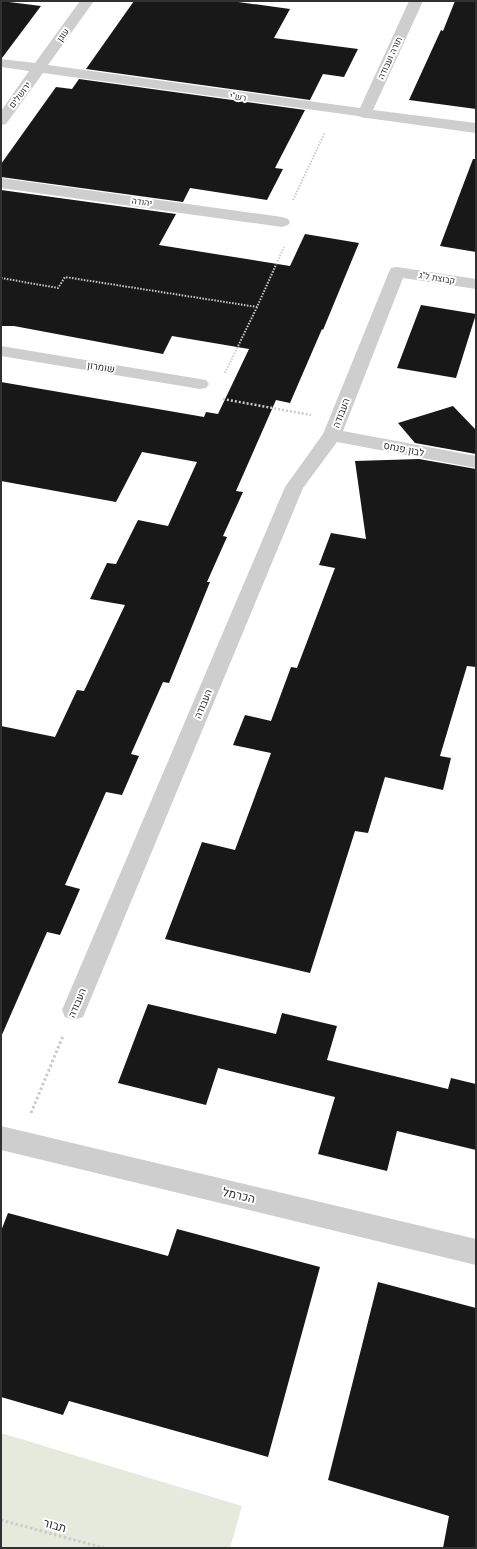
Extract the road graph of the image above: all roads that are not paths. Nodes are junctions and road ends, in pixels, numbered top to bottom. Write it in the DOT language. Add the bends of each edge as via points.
graph roads {
  1 [pos="87,1"];
  2 [pos="416,1"];
  3 [pos="1,63"];
  4 [pos="40,69"];
  5 [pos="364,114"];
  6 [pos="1,121"];
  7 [pos="476,128"];
  8 [pos="1,182"];
  9 [pos="282,222"];
  10 [pos="397,272"];
  11 [pos="476,284"];
  12 [pos="1,351"];
  13 [pos="200,384"];
  14 [pos="335,427"];
  15 [pos="476,462"];
  16 [pos="74,1010"];
  17 [pos="9,1140"];
  18 [pos="476,1252"];
  1 -- 4 [label="street, עוגן"];
  2 -- 5 [label="street, תורה ועבודה"];
  3 -- 4 [label="street, רש\"י"];
  4 -- 5 [label="street, רש\"י"];
  4 -- 6 [label="street, ירושלים"];
  5 -- 7 [label="street, רש\"י"];
  8 -- 9 [label="street, יהודה"];
  10 -- 11 [label="street, קבוצת ל\"ג"];
  10 -- 14 [label="street, העבודה"];
  12 -- 13 [label="street, שומרון"];
  14 -- 15 [label="street, לבון פנחס"];
  14 -- 16 [label="street, העבודה" via="294,487"];
  17 -- 18 [label="street, הכרמל"];
}
